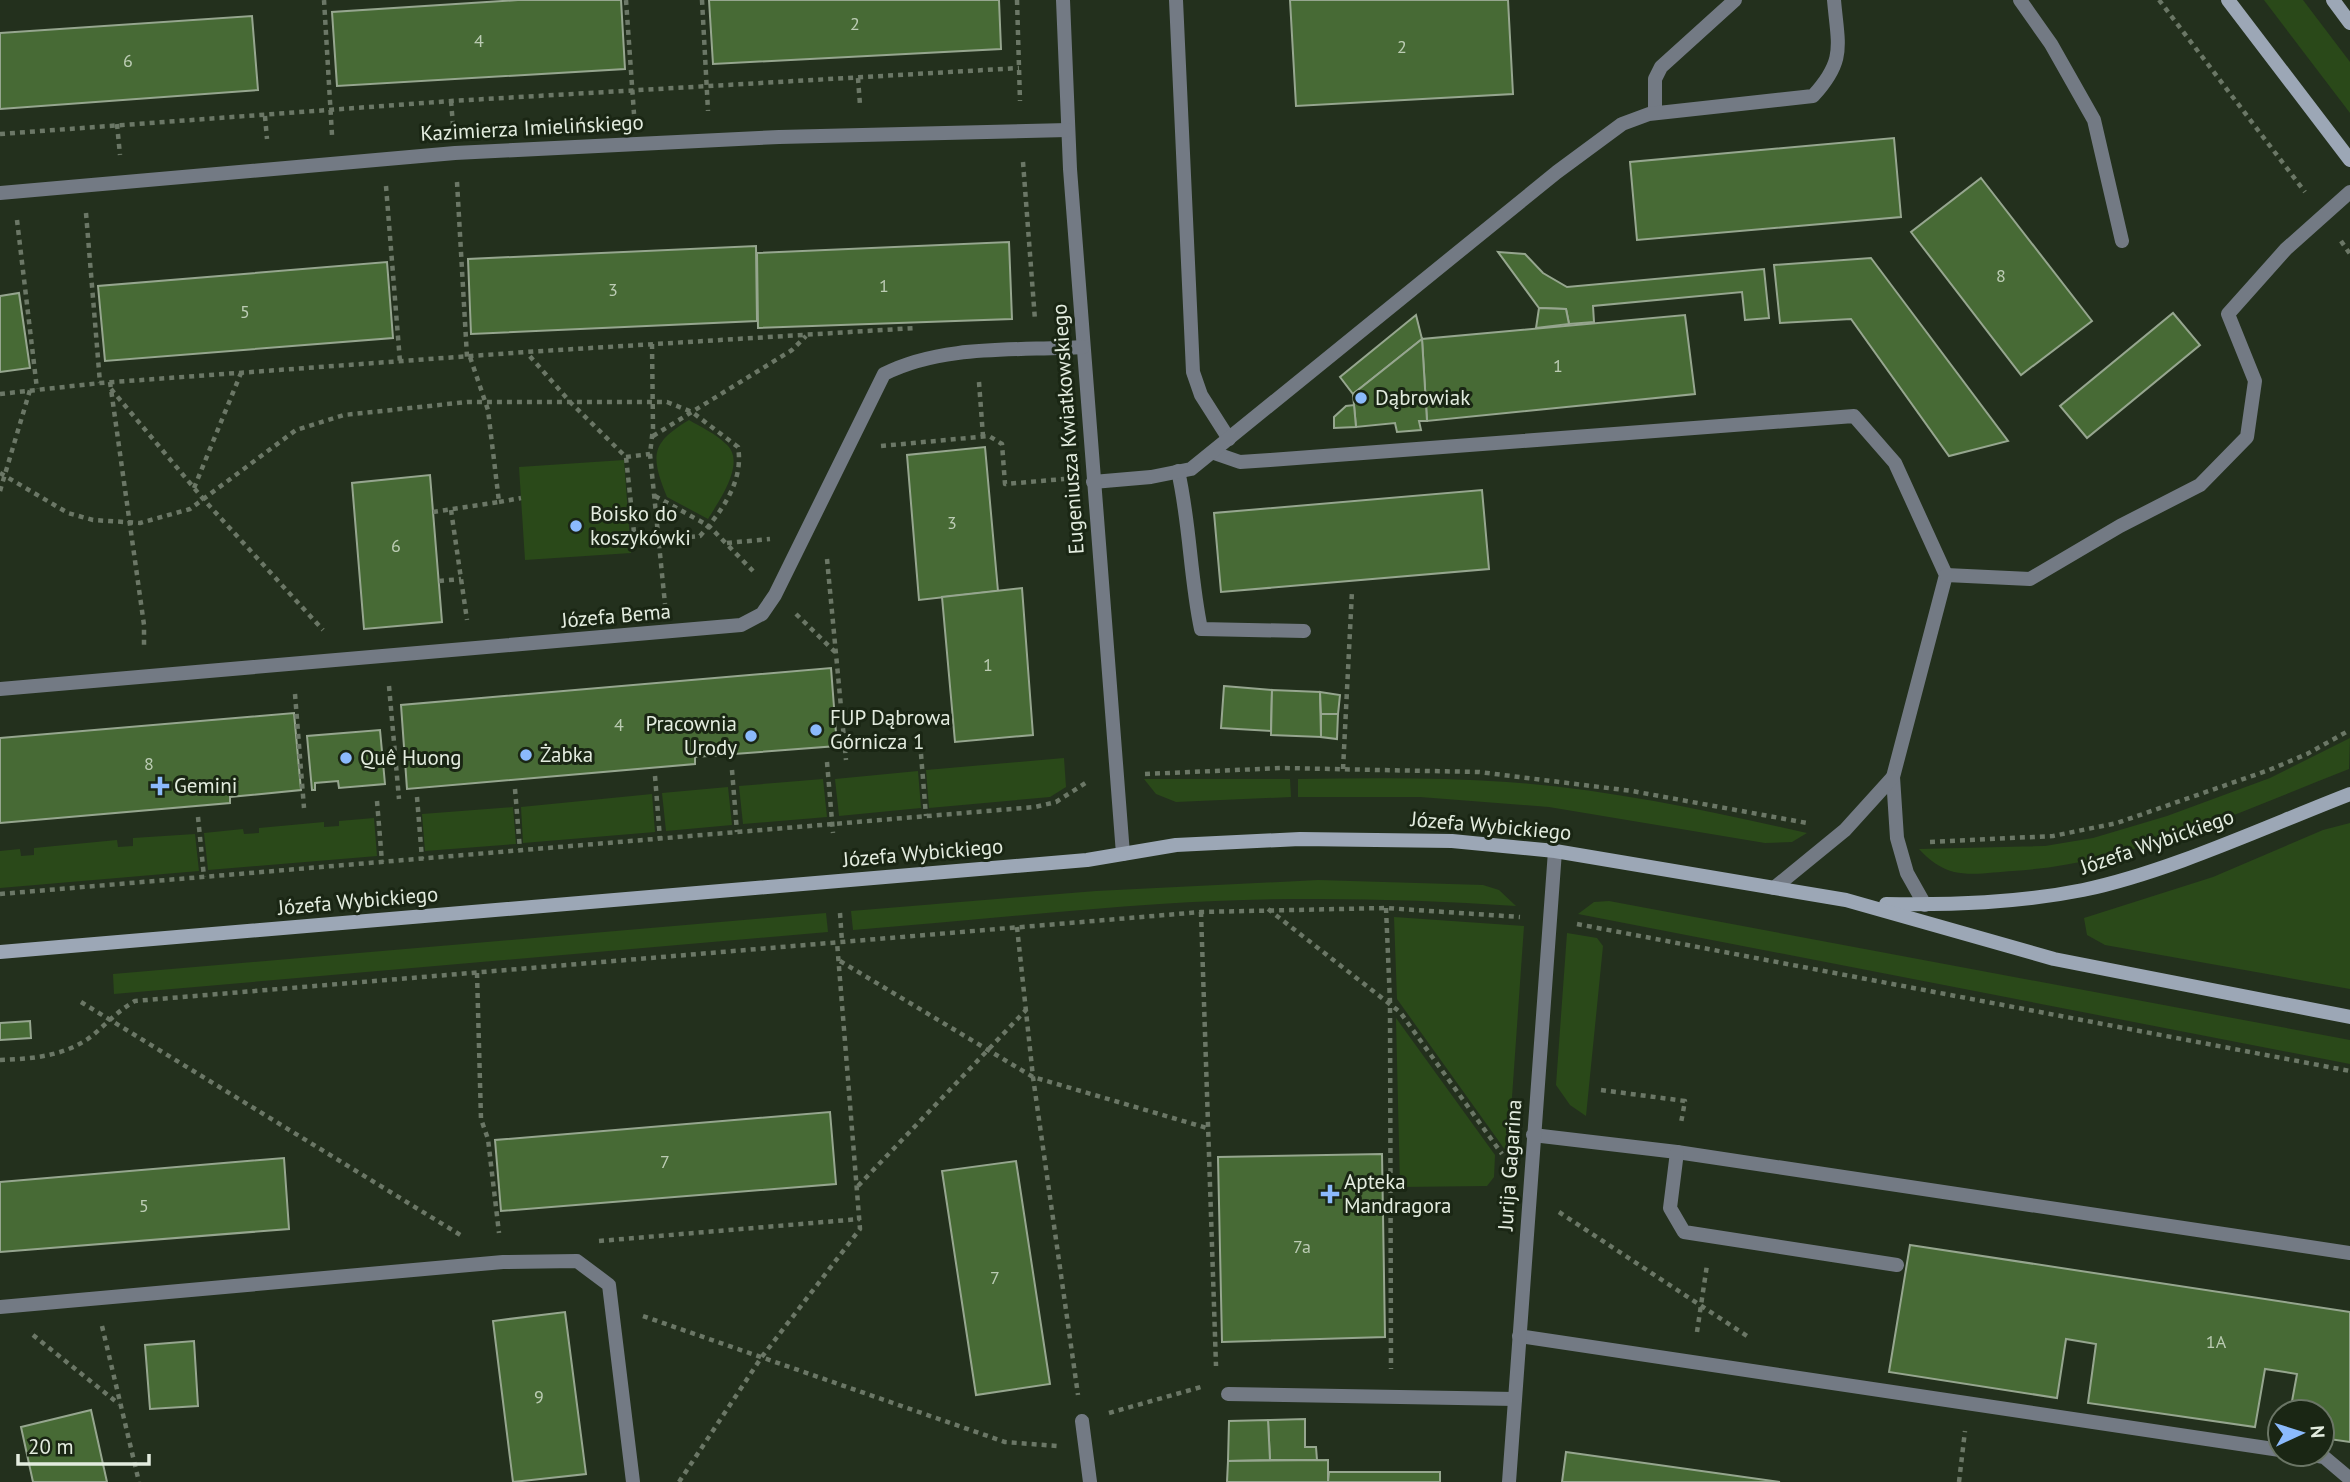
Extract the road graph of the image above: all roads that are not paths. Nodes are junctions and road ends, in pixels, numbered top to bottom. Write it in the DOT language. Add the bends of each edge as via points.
graph roads {
  1 [pos="1063,0"];
  2 [pos="1176,0"];
  3 [pos="1735,0"];
  4 [pos="1834,0"];
  5 [pos="2020,0"];
  6 [pos="2228,0"];
  7 [pos="2333,0"];
  8 [pos="2350,23"];
  9 [pos="1655,113"];
  10 [pos="1068,130"];
  11 [pos="2350,160"];
  12 [pos="7,192"];
  13 [pos="2350,192"];
  14 [pos="2122,241"];
  15 [pos="1083,347"];
  16 [pos="1229,439"];
  17 [pos="1214,453"];
  18 [pos="1178,471"];
  19 [pos="1093,479"];
  20 [pos="1946,575"];
  21 [pos="1304,631"];
  22 [pos="0,689"];
  23 [pos="1893,777"];
  24 [pos="2350,794"];
  25 [pos="1555,851"];
  26 [pos="1123,854"];
  27 [pos="1774,888"];
  28 [pos="1846,900"];
  29 [pos="1925,905"];
  30 [pos="0,952"];
  31 [pos="2350,1017"];
  32 [pos="1533,1135"];
  33 [pos="1677,1152"];
  34 [pos="2350,1253"];
  35 [pos="1897,1265"];
  36 [pos="0,1307"];
  37 [pos="1519,1336"];
  38 [pos="1228,1394"];
  39 [pos="1515,1399"];
  40 [pos="1082,1421"];
  41 [pos="2266,1448"];
  42 [pos="2336,1467"];
  43 [pos="2350,1479"];
  44 [pos="633,1482"];
  45 [pos="1090,1482"];
  46 [pos="1509,1482"];
  1 -- 10 [label="street, Eugeniusza Kwiatkowskiego"];
  2 -- 16 [label="street" via="1194,372 1201,395"];
  3 -- 9 [label="street" via="1661,67 1655,79"];
  4 -- 9 [label="street" via="1839,55 1829,78 1813,96"];
  5 -- 14 [label="street" via="2094,120"];
  6 -- 11 [label="street"];
  7 -- 8 [label="street"];
  9 -- 16 [label="street" via="1600,137"];
  10 -- 12 [label="street, Kazimierza Imielińskiego" via="455,153"];
  10 -- 15 [label="street, Eugeniusza Kwiatkowskiego"];
  13 -- 20 [label="street" via="2287,249 2228,314 2255,381 2247,437 2200,485 2031,579"];
  15 -- 19 [label="street, Eugeniusza Kwiatkowskiego"];
  15 -- 22 [label="street, Józefa Bema" via="935,355 906,362 884,374 775,594 762,614 741,625"];
  16 -- 17 [label="street"];
  17 -- 18 [label="street" via="1191,469"];
  17 -- 20 [label="street" via="1240,462 1854,416 1895,463"];
  18 -- 19 [label="street"];
  18 -- 21 [label="street" via="1201,629"];
  19 -- 26 [label="street, Eugeniusza Kwiatkowskiego"];
  20 -- 23 [label="street"];
  23 -- 27 [label="street" via="1846,830"];
  23 -- 29 [label="street" via="1897,838"];
  24 -- 29 [label="street, Józefa Wybickiego" via="2116,881 2013,901"];
  25 -- 26 [label="street, Józefa Wybickiego" via="1452,841 1300,839 1176,845"];
  25 -- 27 [label="street, Józefa Wybickiego"];
  25 -- 32 [label="street, Jurija Gagarina"];
  26 -- 30 [label="street, Józefa Wybickiego"];
  27 -- 28 [label="street, Józefa Wybickiego"];
  28 -- 29 [label="street, Józefa Wybickiego"];
  28 -- 31 [label="street, Józefa Wybickiego" via="2054,959"];
  32 -- 33 [label="street"];
  32 -- 37 [label="street, Jurija Gagarina"];
  33 -- 34 [label="street"];
  33 -- 35 [label="street" via="1670,1208 1684,1232"];
  36 -- 44 [label="street" via="503,1262 577,1261 608,1285"];
  37 -- 39 [label="street, Jurija Gagarina"];
  37 -- 41 [label="street"];
  38 -- 39 [label="street"];
  39 -- 46 [label="street, Jurija Gagarina"];
  40 -- 45 [label="street"];
  42 -- 43 [label="street"];
}
